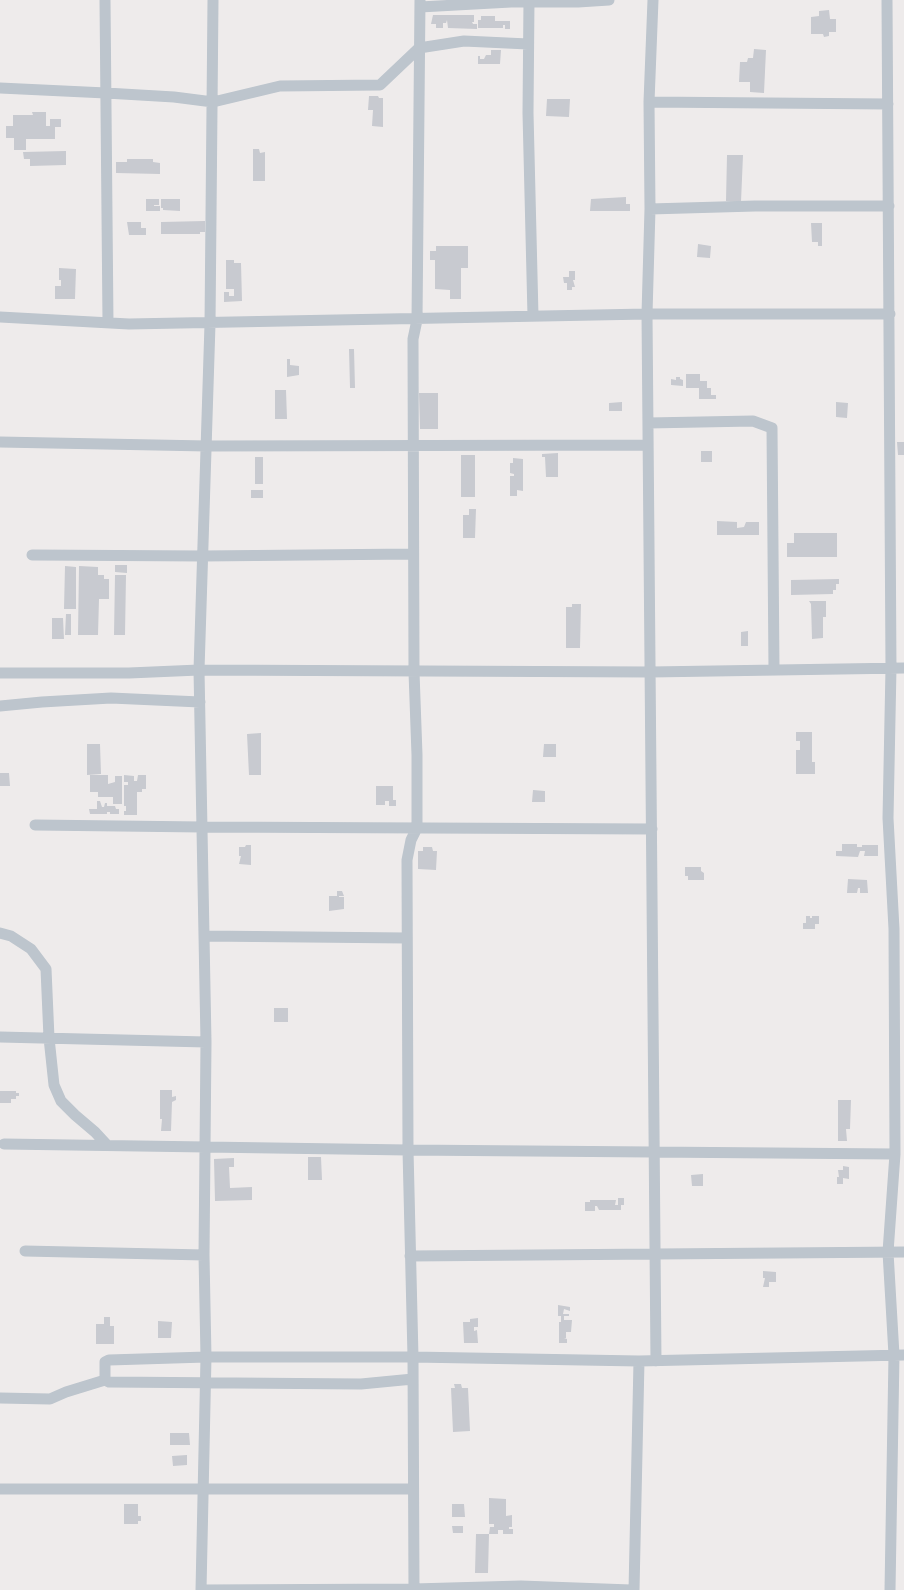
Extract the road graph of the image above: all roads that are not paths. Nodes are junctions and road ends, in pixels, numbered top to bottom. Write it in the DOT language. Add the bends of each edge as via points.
graph roads {
  1 [pos="105,0"];
  2 [pos="213,0"];
  3 [pos="609,0"];
  4 [pos="653,0"];
  5 [pos="887,0"];
  6 [pos="529,1"];
  7 [pos="420,4"];
  8 [pos="528,44"];
  9 [pos="419,48"];
  10 [pos="0,88"];
  11 [pos="106,93"];
  12 [pos="213,102"];
  13 [pos="649,102"];
  14 [pos="888,104"];
  15 [pos="889,206"];
  16 [pos="650,209"];
  17 [pos="647,314"];
  18 [pos="890,314"];
  19 [pos="533,316"];
  20 [pos="0,317"];
  21 [pos="417,320"];
  22 [pos="108,322"];
  23 [pos="210,324"];
  24 [pos="648,423"];
  25 [pos="0,442"];
  26 [pos="648,445"];
  27 [pos="207,446"];
  28 [pos="412,446"];
  29 [pos="32,554"];
  30 [pos="413,554"];
  31 [pos="203,556"];
  32 [pos="891,668"];
  33 [pos="904,668"];
  34 [pos="199,670"];
  35 [pos="774,670"];
  36 [pos="414,672"];
  37 [pos="651,672"];
  38 [pos="0,673"];
  39 [pos="200,702"];
  40 [pos="0,706"];
  41 [pos="35,825"];
  42 [pos="202,828"];
  43 [pos="417,828"];
  44 [pos="652,829"];
  45 [pos="899,928"];
  46 [pos="0,933"];
  47 [pos="204,936"];
  48 [pos="407,938"];
  49 [pos="0,1038"];
  50 [pos="49,1038"];
  51 [pos="206,1042"];
  52 [pos="4,1144"];
  53 [pos="107,1145"];
  54 [pos="205,1147"];
  55 [pos="408,1150"];
  56 [pos="655,1151"];
  57 [pos="895,1154"];
  58 [pos="25,1251"];
  59 [pos="888,1252"];
  60 [pos="904,1252"];
  61 [pos="655,1254"];
  62 [pos="204,1255"];
  63 [pos="410,1256"];
  64 [pos="899,1355"];
  65 [pos="206,1357"];
  66 [pos="413,1357"];
  67 [pos="639,1361"];
  68 [pos="656,1361"];
  69 [pos="413,1379"];
  70 [pos="105,1380"];
  71 [pos="206,1383"];
  72 [pos="0,1398"];
  73 [pos="202,1488"];
  74 [pos="0,1489"];
  75 [pos="412,1490"];
  76 [pos="414,1589"];
  77 [pos="201,1590"];
  78 [pos="632,1590"];
  79 [pos="890,1590"];
  1 -- 11 [label="street"];
  2 -- 12 [label="street"];
  3 -- 6 [label="street"];
  4 -- 13 [label="street"];
  5 -- 14 [label="street"];
  6 -- 7 [label="street"];
  6 -- 8 [label="street"];
  7 -- 9 [label="street"];
  8 -- 9 [label="street" via="464,41"];
  8 -- 19 [label="street"];
  9 -- 12 [label="street" via="380,85 280,86"];
  9 -- 21 [label="street"];
  10 -- 11 [label="street"];
  11 -- 12 [label="street"];
  11 -- 22 [label="street"];
  12 -- 23 [label="street"];
  13 -- 14 [label="street"];
  13 -- 16 [label="street"];
  14 -- 15 [label="street"];
  15 -- 16 [label="street"];
  15 -- 18 [label="street"];
  16 -- 17 [label="street"];
  17 -- 18 [label="street"];
  17 -- 19 [label="street"];
  17 -- 24 [label="street"];
  18 -- 32 [label="street"];
  19 -- 21 [label="street"];
  20 -- 22 [label="street"];
  21 -- 23 [label="street"];
  21 -- 28 [label="street" via="412,339"];
  22 -- 23 [label="street"];
  23 -- 27 [label="street"];
  24 -- 26 [label="street"];
  24 -- 35 [label="street" via="753,421 772,428"];
  25 -- 27 [label="street"];
  26 -- 28 [label="street"];
  26 -- 37 [label="street"];
  27 -- 28 [label="street"];
  27 -- 31 [label="street"];
  28 -- 30 [label="street"];
  29 -- 31 [label="street"];
  30 -- 31 [label="street"];
  30 -- 36 [label="street"];
  31 -- 34 [label="street"];
  32 -- 33 [label="street"];
  32 -- 35 [label="street"];
  32 -- 45 [label="street" via="888,818"];
  34 -- 36 [label="street"];
  34 -- 38 [label="street"];
  34 -- 39 [label="street"];
  35 -- 37 [label="street"];
  36 -- 37 [label="street"];
  36 -- 43 [label="street"];
  37 -- 44 [label="street"];
  39 -- 40 [label="street" via="111,698"];
  39 -- 42 [label="street"];
  41 -- 42 [label="street"];
  42 -- 43 [label="street"];
  42 -- 47 [label="street"];
  43 -- 44 [label="street"];
  43 -- 48 [label="street" via="410,840 407,860"];
  44 -- 56 [label="street"];
  45 -- 57 [label="street"];
  46 -- 50 [label="street" via="31,949 46,969"];
  47 -- 48 [label="street"];
  47 -- 51 [label="street"];
  48 -- 55 [label="street"];
  49 -- 50 [label="street"];
  50 -- 51 [label="street"];
  50 -- 53 [label="street" via="54,1085 61,1101"];
  51 -- 54 [label="street"];
  52 -- 53 [label="street"];
  53 -- 54 [label="street"];
  54 -- 55 [label="street"];
  54 -- 62 [label="street"];
  55 -- 56 [label="street"];
  55 -- 63 [label="street"];
  56 -- 57 [label="street"];
  56 -- 61 [label="street"];
  57 -- 59 [label="street"];
  58 -- 62 [label="street"];
  59 -- 60 [label="street"];
  59 -- 61 [label="street"];
  59 -- 64 [label="street"];
  61 -- 63 [label="street"];
  61 -- 68 [label="street"];
  62 -- 65 [label="street"];
  63 -- 66 [label="street"];
  64 -- 68 [label="street"];
  64 -- 79 [label="street"];
  65 -- 66 [label="street"];
  65 -- 70 [label="street" via="110,1360 105,1362"];
  65 -- 71 [label="street"];
  66 -- 67 [label="street"];
  66 -- 69 [label="street"];
  67 -- 68 [label="street"];
  67 -- 78 [label="street"];
  69 -- 71 [label="street" via="361,1384"];
  69 -- 75 [label="street"];
  70 -- 71 [label="street"];
  70 -- 72 [label="street" via="50,1399"];
  71 -- 73 [label="street"];
  73 -- 74 [label="street"];
  73 -- 75 [label="street"];
  73 -- 77 [label="street"];
  75 -- 76 [label="street"];
  76 -- 77 [label="street"];
  76 -- 78 [label="street" via="520,1586"];
}
